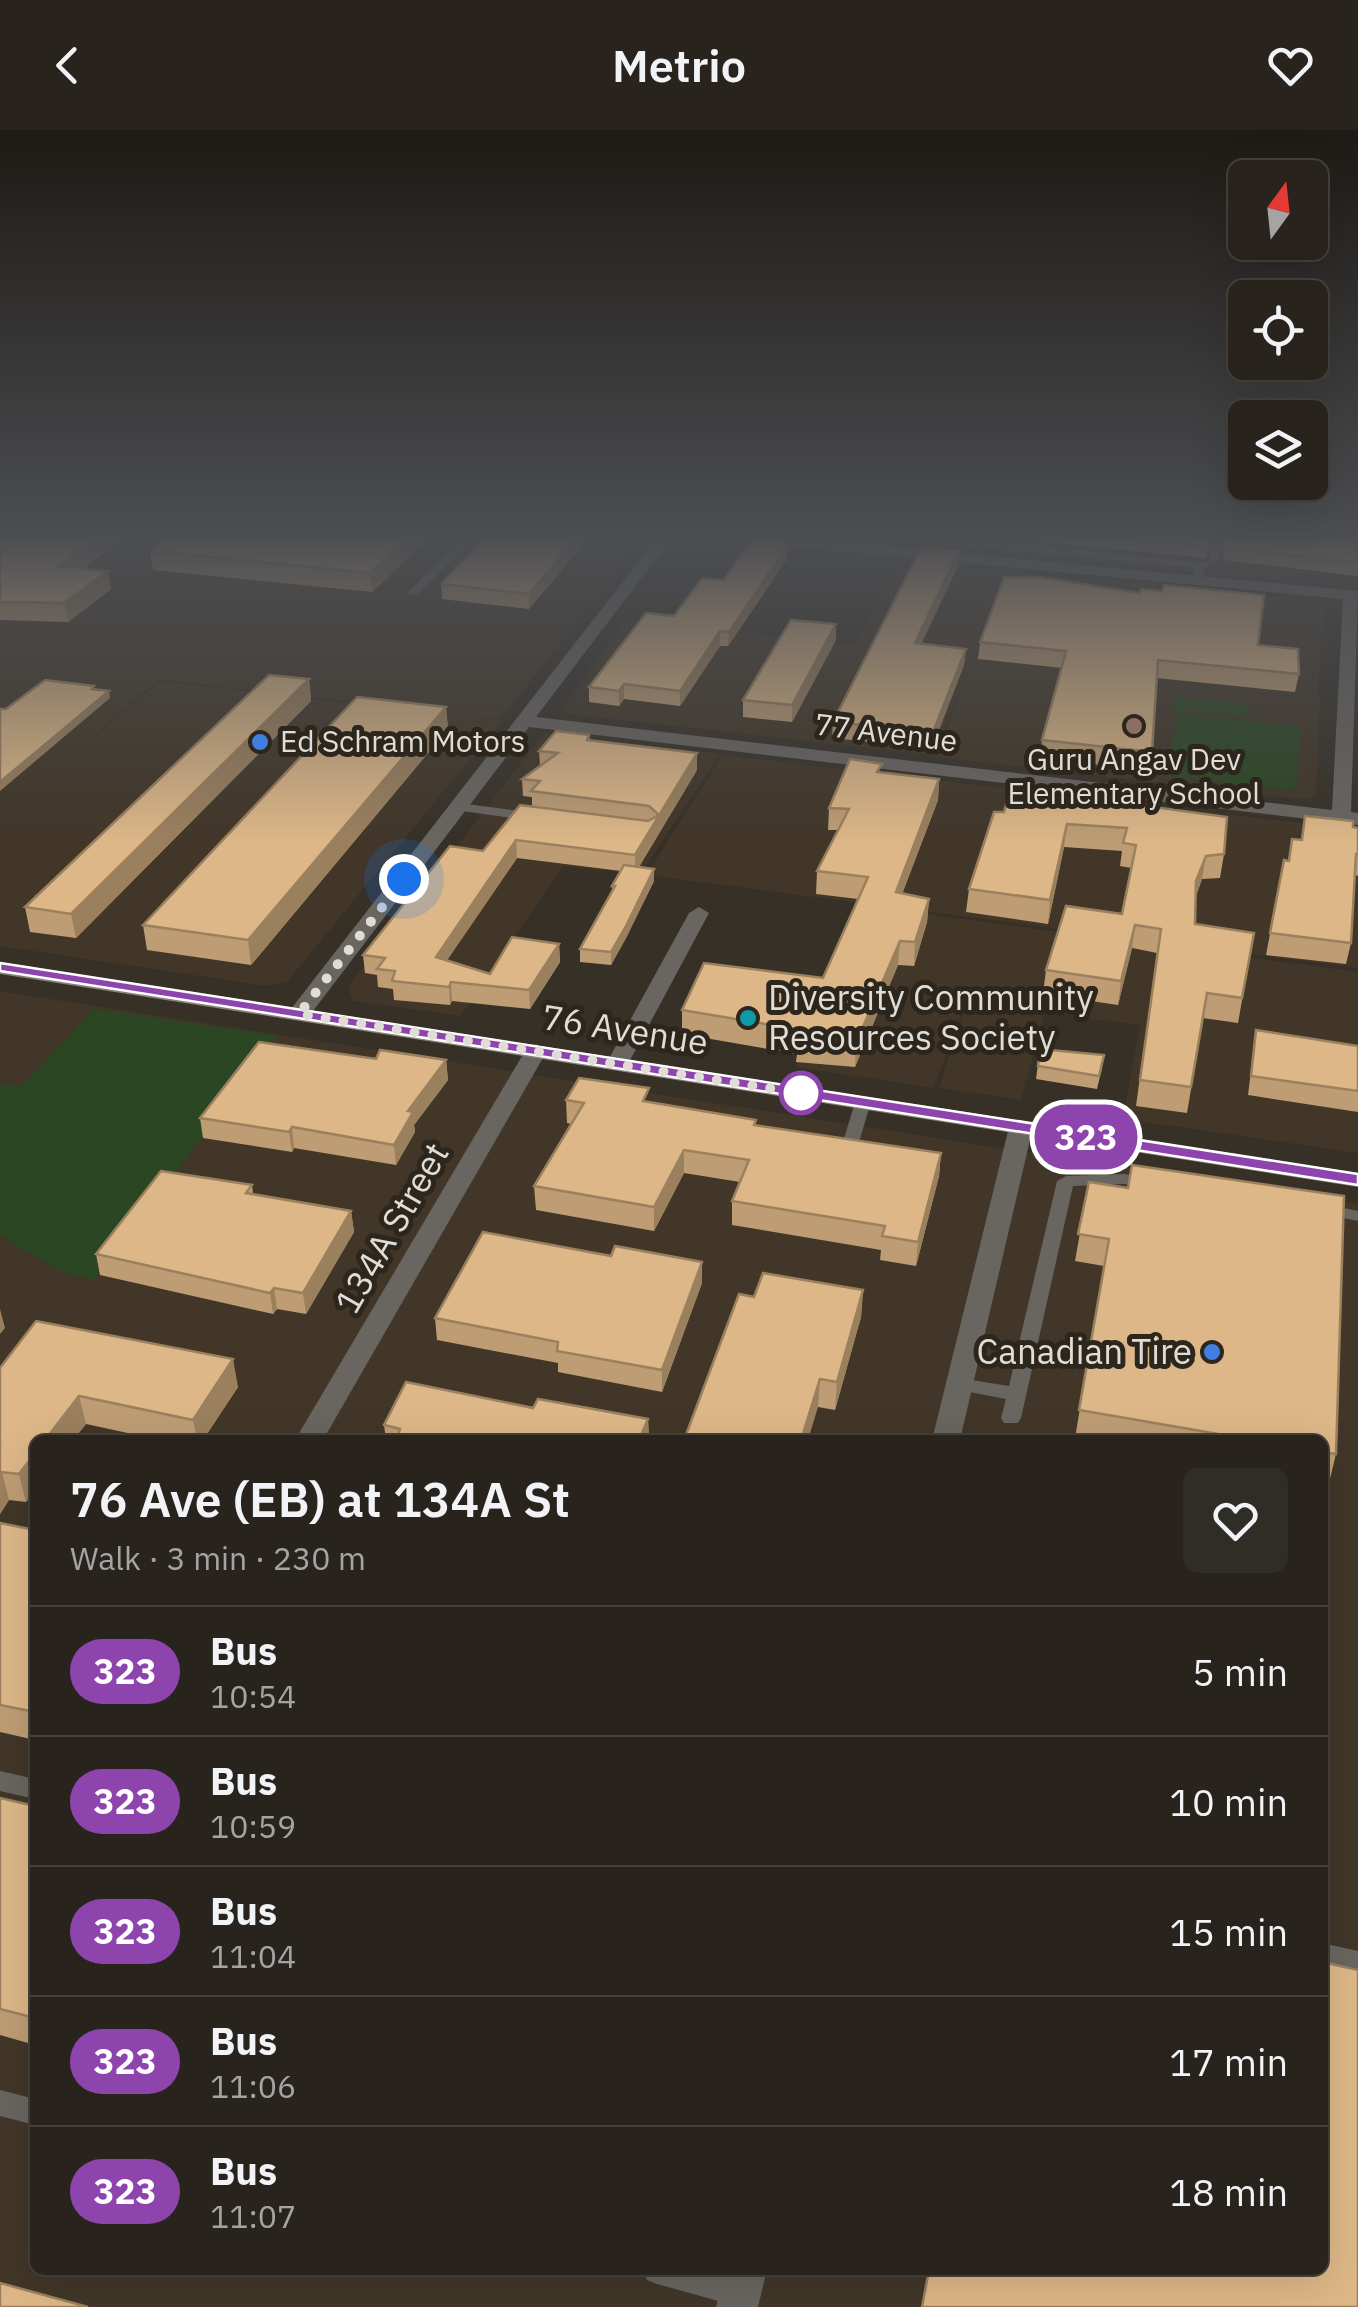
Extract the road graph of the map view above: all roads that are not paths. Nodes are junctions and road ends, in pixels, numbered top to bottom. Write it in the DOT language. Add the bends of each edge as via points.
graph roads {
  1 [pos="587,641"];
  2 [pos="1353,651"];
  3 [pos="1352,702"];
  4 [pos="526,720"];
  5 [pos="1351,774"];
  6 [pos="460,807"];
  7 [pos="1350,818"];
  8 [pos="554,819"];
  9 [pos="699,912"];
  10 [pos="0,968"];
  11 [pos="299,1014"];
  12 [pos="536,1052"];
  13 [pos="616,1064"];
  14 [pos="862,1102"];
  15 [pos="1021,1127"];
  16 [pos="851,1142"];
  17 [pos="1358,1180"];
  18 [pos="1160,1185"];
  19 [pos="1307,1207"];
  20 [pos="1358,1216"];
  21 [pos="959,1384"];
  22 [pos="1017,1394"];
  23 [pos="1011,1418"];
  24 [pos="313,1435"];
  25 [pos="947,1435"];
  26 [pos="0,1781"];
  27 [pos="30,1788"];
  28 [pos="1328,1955"];
  29 [pos="1358,1962"];
  30 [pos="0,2103"];
  31 [pos="30,2111"];
  32 [pos="678,2275"];
  33 [pos="741,2290"];
  1 -- 4 [label="street"];
  2 -- 3 [label="street"];
  3 -- 5 [label="street"];
  4 -- 6 [label="street"];
  4 -- 7 [label="street, 77 Avenue"];
  5 -- 7 [label="street"];
  6 -- 8 [label="lane"];
  6 -- 11 [label="street"];
  9 -- 13 [label="street"];
  10 -- 11 [label="main road, 76 Avenue"];
  11 -- 12 [label="main road, 76 Avenue"];
  12 -- 13 [label="main road, 76 Avenue"];
  12 -- 24 [label="street, 134A Street"];
  13 -- 14 [label="main road, 76 Avenue"];
  14 -- 15 [label="main road, 76 Avenue"];
  14 -- 16 [label="lane"];
  15 -- 17 [label="main road, 76 Avenue"];
  15 -- 21 [label="street"];
  18 -- 22 [label="lane" via="1066,1181"];
  19 -- 20 [label="lane"];
  21 -- 22 [label="lane"];
  21 -- 25 [label="street"];
  22 -- 23 [label="lane"];
  26 -- 27 [label="lane"];
  28 -- 29 [label="lane"];
  30 -- 31 [label="lane"];
  32 -- 33 [label="lane"];
}
